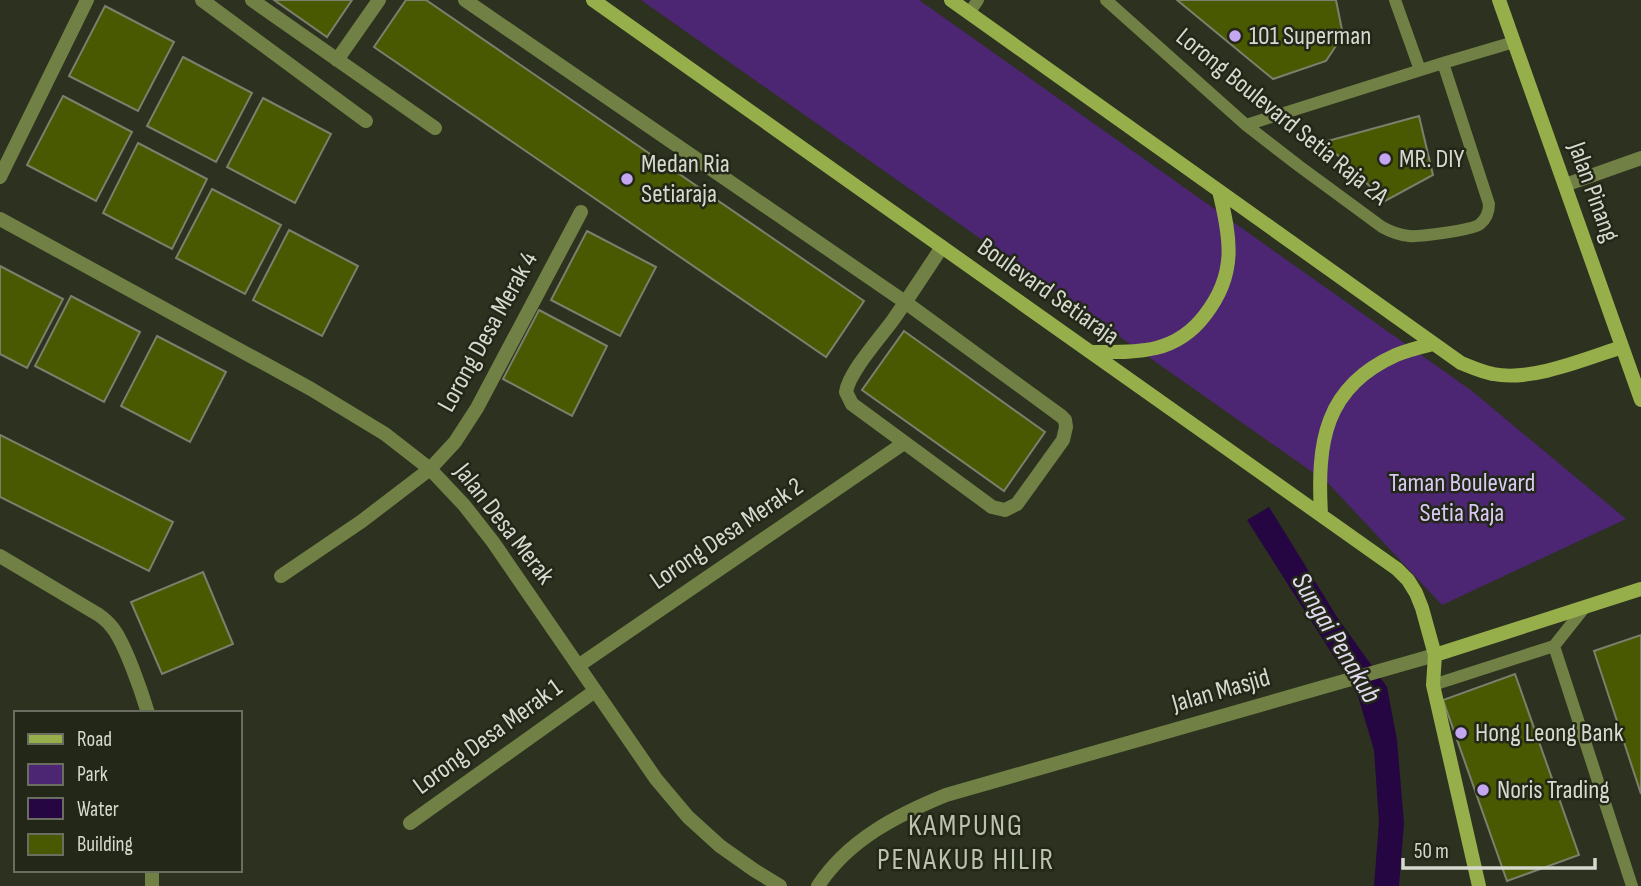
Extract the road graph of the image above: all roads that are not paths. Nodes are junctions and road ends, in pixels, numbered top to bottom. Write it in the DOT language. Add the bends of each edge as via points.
graph roads {
  1 [pos="87,0"];
  2 [pos="202,0"];
  3 [pos="251,0"];
  4 [pos="379,0"];
  5 [pos="465,0"];
  6 [pos="593,0"];
  7 [pos="951,0"];
  8 [pos="978,0"];
  9 [pos="1106,0"];
  10 [pos="1395,0"];
  11 [pos="1499,0"];
  12 [pos="969,13"];
  13 [pos="1514,42"];
  14 [pos="337,60"];
  15 [pos="1443,63"];
  16 [pos="1420,70"];
  17 [pos="366,121"];
  18 [pos="1247,125"];
  19 [pos="435,128"];
  20 [pos="1641,158"];
  21 [pos="0,177"];
  22 [pos="1564,185"];
  23 [pos="1219,191"];
  24 [pos="581,212"];
  25 [pos="0,219"];
  26 [pos="942,247"];
  27 [pos="905,302"];
  28 [pos="1433,344"];
  29 [pos="1622,347"];
  30 [pos="1091,352"];
  31 [pos="1641,400"];
  32 [pos="904,443"];
  33 [pos="430,469"];
  34 [pos="1321,514"];
  35 [pos="0,556"];
  36 [pos="281,576"];
  37 [pos="1641,589"];
  38 [pos="1585,607"];
  39 [pos="1554,646"];
  40 [pos="1435,655"];
  41 [pos="578,666"];
  42 [pos="1433,685"];
  43 [pos="595,691"];
  44 [pos="148,711"];
  45 [pos="410,823"];
  46 [pos="780,886"];
  47 [pos="818,886"];
  48 [pos="1479,886"];
  49 [pos="1632,886"];
  1 -- 21 [label="street"];
  2 -- 17 [label="street"];
  3 -- 14 [label="street"];
  4 -- 14 [label="street"];
  5 -- 27 [label="street"];
  6 -- 26 [label="street, Boulevard Setiaraja"];
  7 -- 12 [label="street"];
  8 -- 12 [label="lane"];
  9 -- 18 [label="lane, Lorong Boulevard Setia Raja 2A"];
  10 -- 16 [label="lane"];
  11 -- 13 [label="street, Jalan Pinang"];
  12 -- 23 [label="street"];
  13 -- 15 [label="lane"];
  13 -- 22 [label="street, Jalan Pinang"];
  14 -- 19 [label="street"];
  15 -- 16 [label="lane"];
  15 -- 18 [label="lane, Lorong Boulevard Setia Raja 2A" via="1489,204 1476,227 1410,237 1394,234"];
  16 -- 18 [label="lane"];
  20 -- 22 [label="street"];
  22 -- 29 [label="street, Jalan Pinang"];
  23 -- 28 [label="street"];
  23 -- 30 [label="street" via="1228,224 1227,276 1200,322 1181,338 1157,348"];
  24 -- 33 [label="street, Lorong Desa Merak 4" via="477,408"];
  25 -- 33 [label="street, Jalan Desa Merak" via="311,389 385,434"];
  26 -- 27 [label="street"];
  26 -- 30 [label="street, Boulevard Setiaraja"];
  27 -- 32 [label="street" via="850,379 846,392 852,404"];
  27 -- 32 [label="street" via="1061,416 1066,427 1063,440 1017,504 1005,510 992,507"];
  28 -- 29 [label="street" via="1461,363 1507,376 1536,373"];
  28 -- 34 [label="street" via="1380,362 1346,390 1332,413 1323,443"];
  29 -- 31 [label="street, Jalan Pinang"];
  30 -- 34 [label="street, Boulevard Setiaraja"];
  32 -- 41 [label="street, Lorong Desa Merak 2"];
  33 -- 36 [label="street, Lorong Desa Merak 4"];
  33 -- 41 [label="street, Jalan Desa Merak" via="493,542"];
  34 -- 40 [label="street, Boulevard Setiaraja" via="1408,580 1422,608"];
  35 -- 44 [label="street" via="112,626"];
  37 -- 38 [label="street"];
  38 -- 39 [label="lane"];
  38 -- 40 [label="street"];
  39 -- 42 [label="lane"];
  39 -- 49 [label="lane"];
  40 -- 42 [label="street"];
  40 -- 47 [label="street, Jalan Masjid" via="946,795 866,836"];
  41 -- 43 [label="street, Jalan Desa Merak"];
  42 -- 48 [label="street"];
  43 -- 45 [label="street, Lorong Desa Merak 1"];
  43 -- 46 [label="street, Jalan Desa Merak" via="688,817 720,846"];
}
